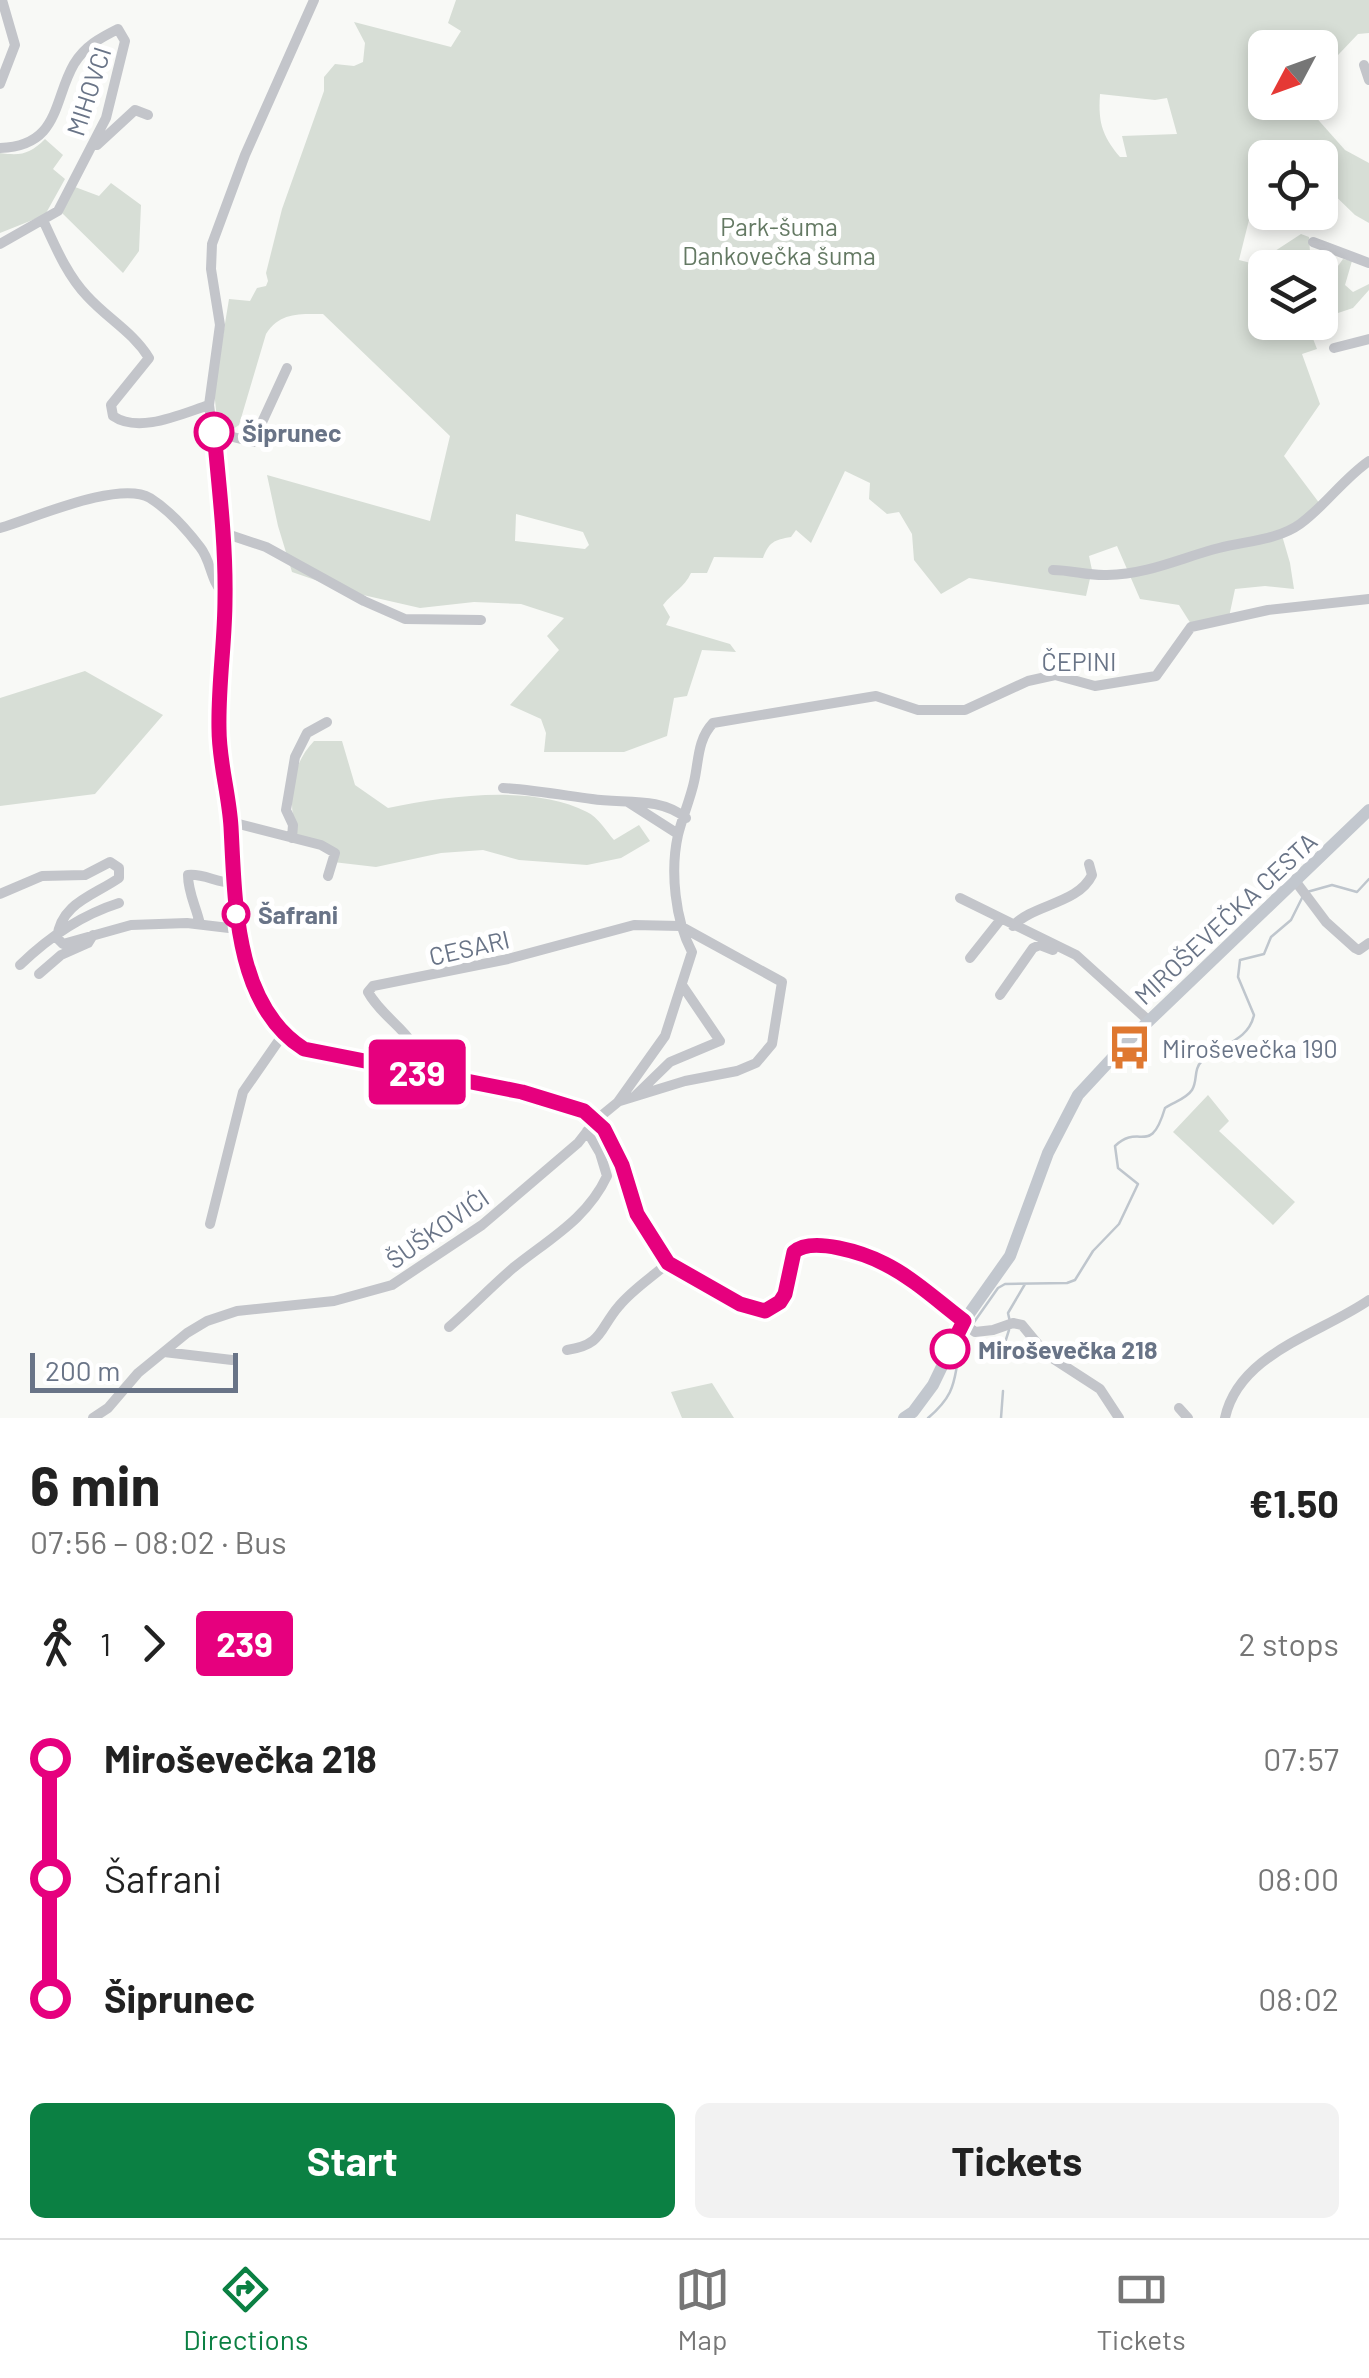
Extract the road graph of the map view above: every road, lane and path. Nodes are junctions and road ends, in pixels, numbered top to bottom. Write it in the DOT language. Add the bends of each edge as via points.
graph roads {
  1 [pos="2,0"];
  2 [pos="314,0"];
  3 [pos="1364,64"];
  4 [pos="1369,80"];
  5 [pos="0,84"];
  6 [pos="148,114"];
  7 [pos="0,148"];
  8 [pos="89,152"];
  9 [pos="43,220"];
  10 [pos="1313,242"];
  11 [pos="0,244"];
  12 [pos="1369,263"];
  13 [pos="1369,339"];
  14 [pos="1334,348"];
  15 [pos="287,368"];
  16 [pos="209,406"];
  17 [pos="214,432"];
  18 [pos="1369,462"];
  19 [pos="0,528"];
  20 [pos="221,532"];
  21 [pos="1053,570"];
  22 [pos="226,596"];
  23 [pos="1369,598"];
  24 [pos="481,620"];
  25 [pos="327,722"];
  26 [pos="503,788"];
  27 [pos="622,799"];
  28 [pos="1369,810"];
  29 [pos="686,818"];
  30 [pos="231,822"];
  31 [pos="678,834"];
  32 [pos="292,838"];
  33 [pos="1089,864"];
  34 [pos="328,876"];
  35 [pos="233,883"];
  36 [pos="1301,891"];
  37 [pos="0,894"];
  38 [pos="960,898"];
  39 [pos="119,902"];
  40 [pos="1001,919"];
  41 [pos="200,924"];
  42 [pos="237,926"];
  43 [pos="680,926"];
  44 [pos="1013,926"];
  45 [pos="58,933"];
  46 [pos="93,934"];
  47 [pos="1369,943"];
  48 [pos="970,958"];
  49 [pos="20,965"];
  50 [pos="1086,965"];
  51 [pos="39,974"];
  52 [pos="682,985"];
  53 [pos="1000,995"];
  54 [pos="1149,1021"];
  55 [pos="284,1034"];
  56 [pos="422,1073"];
  57 [pos="634,1096"];
  58 [pos="618,1102"];
  59 [pos="596,1120"];
  60 [pos="588,1131"];
  61 [pos="210,1224"];
  62 [pos="668,1263"];
  63 [pos="1369,1300"];
  64 [pos="968,1326"];
  65 [pos="450,1327"];
  66 [pos="567,1350"];
  67 [pos="163,1352"];
  68 [pos="232,1360"];
  69 [pos="1179,1408"];
  70 [pos="93,1418"];
  71 [pos="904,1418"];
  72 [pos="1119,1418"];
  73 [pos="1188,1418"];
  74 [pos="1225,1418"];
  1 -- 5 [label="street" via="15,45"];
  2 -- 16 [label="street" via="212,244 220,326"];
  3 -- 4 [label="street"];
  6 -- 8 [label="street" via="135,110"];
  7 -- 8 [label="street, MIHOVCI" via="42,132 59,109 73,65 93,42 118,29 125,40 122,63"];
  8 -- 9 [label="street, MIHOVCI" via="58,211"];
  9 -- 11 [label="street, MIHOVCI"];
  9 -- 16 [label="street" via="88,296 150,358 111,404 113,416 145,422"];
  10 -- 12 [label="street"];
  13 -- 14 [label="street"];
  15 -- 17 [label="street" via="253,442"];
  16 -- 17 [label="street"];
  17 -- 20 [label="street"];
  18 -- 21 [label="street" via="1286,532 1165,568 1108,575"];
  19 -- 22 [label="street" via="104,493 147,496 204,551"];
  20 -- 22 [label="street"];
  20 -- 24 [label="street" via="266,546 406,620"];
  22 -- 30 [label="street" via="218,728"];
  23 -- 29 [label="street, ČEPINI" via="1192,626 1156,676 1094,686 1055,675 966,710 918,710 876,696 713,723 698,749"];
  25 -- 32 [label="street" via="307,734 295,757 286,810"];
  26 -- 27 [label="street"];
  27 -- 29 [label="street"];
  27 -- 31 [label="street"];
  28 -- 36 [label="main road, MIROŠEVEČKA CESTA"];
  29 -- 31 [label="street"];
  30 -- 32 [label="street"];
  30 -- 35 [label="street"];
  31 -- 43 [label="street"];
  32 -- 34 [label="street" via="334,854"];
  33 -- 44 [label="street" via="1090,882"];
  35 -- 41 [label="street" via="188,875"];
  35 -- 42 [label="street"];
  36 -- 47 [label="street" via="1355,948"];
  36 -- 54 [label="main road, MIROŠEVEČKA CESTA"];
  37 -- 45 [label="street" via="42,876 85,875 110,862 119,868 119,878 60,919"];
  38 -- 40 [label="street"];
  39 -- 45 [label="street"];
  40 -- 44 [label="street"];
  40 -- 48 [label="street"];
  41 -- 42 [label="street"];
  41 -- 46 [label="street" via="132,925"];
  42 -- 55 [label="street" via="252,979"];
  43 -- 52 [label="street" via="692,952"];
  43 -- 56 [label="street, CESARI" via="634,926 373,986 368,992 375,1004 415,1042"];
  43 -- 57 [label="street" via="782,982 772,1044 756,1063 737,1071"];
  44 -- 50 [label="street"];
  45 -- 46 [label="street" via="63,944"];
  45 -- 49 [label="street"];
  46 -- 51 [label="street"];
  50 -- 53 [label="street" via="1037,946"];
  50 -- 54 [label="street"];
  52 -- 57 [label="street" via="720,1042 670,1062"];
  52 -- 58 [label="street" via="665,1036"];
  54 -- 64 [label="main road, MIROŠEVEČKA CESTA" via="1078,1095 1048,1152 1010,1256"];
  55 -- 56 [label="street" via="304,1049"];
  55 -- 61 [label="street" via="243,1092"];
  56 -- 59 [label="street" via="536,1095"];
  57 -- 58 [label="street"];
  58 -- 59 [label="street"];
  59 -- 60 [label="street, ŠUŠKOVIĆI"];
  59 -- 62 [label="street" via="622,1165 637,1214"];
  60 -- 65 [label="street" via="607,1176 596,1199"];
  60 -- 67 [label="street, ŠUŠKOVIĆI" via="482,1225 402,1281 334,1301 237,1311"];
  62 -- 64 [label="street" via="765,1311 785,1294 794,1252 824,1245 882,1262"];
  62 -- 66 [label="street" via="619,1306 599,1338"];
  63 -- 74 [label="street" via="1244,1377"];
  64 -- 71 [label="main road, MIROŠEVEČKA CESTA"];
  64 -- 72 [label="street" via="983,1332 1010,1323 1024,1327 1046,1354 1100,1389"];
  67 -- 68 [label="street"];
  67 -- 70 [label="street, ŠUŠKOVIĆI"];
  69 -- 73 [label="street"];
}
